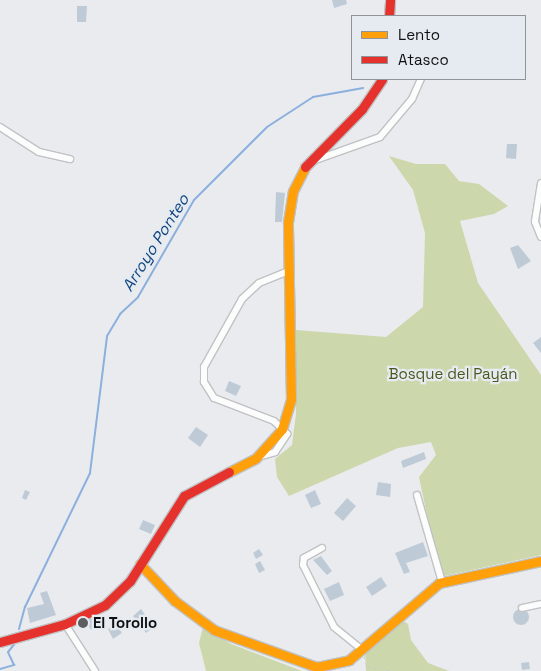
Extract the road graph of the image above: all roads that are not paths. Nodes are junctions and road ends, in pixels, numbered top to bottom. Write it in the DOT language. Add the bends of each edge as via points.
graph roads {
  1 [pos="390,0"];
  2 [pos="389,15"];
  3 [pos="381,80"];
  4 [pos="421,80"];
  5 [pos="0,127"];
  6 [pos="70,160"];
  7 [pos="307,163"];
  8 [pos="540,186"];
  9 [pos="541,237"];
  10 [pos="288,271"];
  11 [pos="282,429"];
  12 [pos="417,495"];
  13 [pos="322,548"];
  14 [pos="541,561"];
  15 [pos="140,564"];
  16 [pos="442,582"];
  17 [pos="541,604"];
  18 [pos="522,608"];
  19 [pos="65,624"];
  20 [pos="0,642"];
  21 [pos="361,648"];
  22 [pos="95,671"];
  1 -- 2 [label="street"];
  3 -- 7 [label="street" via="362,109"];
  4 -- 7 [label="street" via="412,99 380,136"];
  5 -- 6 [label="street" via="39,152"];
  7 -- 10 [label="street" via="293,191"];
  8 -- 9 [label="street" via="535,222"];
  10 -- 11 [label="street" via="290,399"];
  10 -- 11 [label="street" via="259,283 242,299 204,367 204,382 214,398 274,421"];
  11 -- 15 [label="street" via="256,458 184,496"];
  12 -- 16 [label="street"];
  13 -- 21 [label="street" via="304,558 303,565 334,627"];
  14 -- 16 [label="street"];
  15 -- 19 [label="street" via="105,605"];
  15 -- 21 [label="street" via="175,601 214,630 240,642 317,667 337,666"];
  16 -- 21 [label="street"];
  17 -- 18 [label="street"];
  19 -- 20 [label="street"];
  19 -- 22 [label="street"];
}
